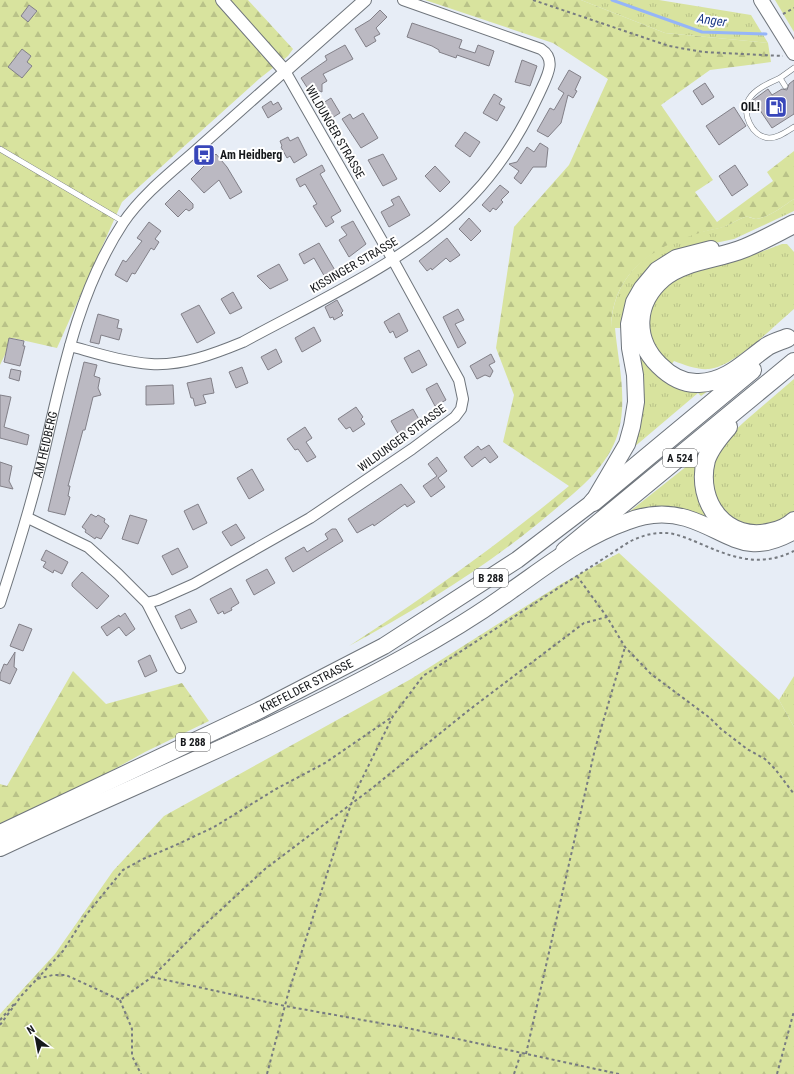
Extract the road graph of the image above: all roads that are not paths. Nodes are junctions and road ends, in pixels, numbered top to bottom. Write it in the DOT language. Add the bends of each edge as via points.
graph roads {
  1 [pos="222,0"];
  2 [pos="365,0"];
  3 [pos="403,0"];
  4 [pos="761,0"];
  5 [pos="792,54"];
  6 [pos="794,68"];
  7 [pos="285,71"];
  8 [pos="780,78"];
  9 [pos="785,86"];
  10 [pos="794,127"];
  11 [pos="0,149"];
  12 [pos="794,216"];
  13 [pos="124,222"];
  14 [pos="794,224"];
  15 [pos="393,260"];
  16 [pos="790,335"];
  17 [pos="70,346"];
  18 [pos="794,362"];
  19 [pos="755,396"];
  20 [pos="593,502"];
  21 [pos="28,518"];
  22 [pos="794,521"];
  23 [pos="794,532"];
  24 [pos="565,552"];
  25 [pos="0,603"];
  26 [pos="147,603"];
  27 [pos="180,668"];
  28 [pos="0,833"];
  29 [pos="0,848"];
  1 -- 7 [label="street"];
  2 -- 7 [label="street, AM HEIDBERG"];
  3 -- 15 [label="street, KISSINGER STRASSE" via="541,49 550,59 550,70 527,120 493,172 447,220"];
  4 -- 5 [label="main road"];
  6 -- 8 [label="lane"];
  7 -- 13 [label="street, AM HEIDBERG" via="173,170"];
  7 -- 15 [label="street, WILDUNGER STRASSE"];
  8 -- 9 [label="lane"];
  8 -- 10 [label="lane" via="751,96 746,107 747,117 756,131 767,138 776,137"];
  11 -- 13 [label="lane"];
  12 -- 20 [label="highway" via="744,241 676,258 657,270 642,288 634,302 629,324 636,402 632,426 627,444"];
  13 -- 17 [label="street, AM HEIDBERG" via="94,278"];
  14 -- 16 [label="highway" via="745,248 683,267 663,278 649,294 641,312 640,334 650,356 664,371 686,382 700,383 719,379 739,369 766,347"];
  15 -- 17 [label="street, KISSINGER STRASSE" via="243,342 194,359 151,364"];
  15 -- 26 [label="street, WILDUNGER STRASSE" via="458,380 463,399 461,409 455,417 412,449 310,518 194,584"];
  16 -- 20 [label="highway, A 524"];
  17 -- 21 [label="street, AM HEIDBERG"];
  18 -- 19 [label="highway, A 524"];
  19 -- 22 [label="highway" via="717,440 707,458 704,473 707,498 720,519 731,528 752,535 778,531"];
  19 -- 24 [label="highway, A 524"];
  20 -- 28 [label="highway, KREFELDER STRASSE / B 288" via="517,560 384,646 262,709"];
  21 -- 25 [label="street, AM HEIDBERG"];
  21 -- 26 [label="street" via="88,547"];
  23 -- 24 [label="highway, KREFELDER STRASSE" via="766,544 749,544 686,518 657,514 625,522"];
  24 -- 29 [label="highway, KREFELDER STRASSE / B 288" via="461,625 366,679 278,722"];
  26 -- 27 [label="street"];
}
